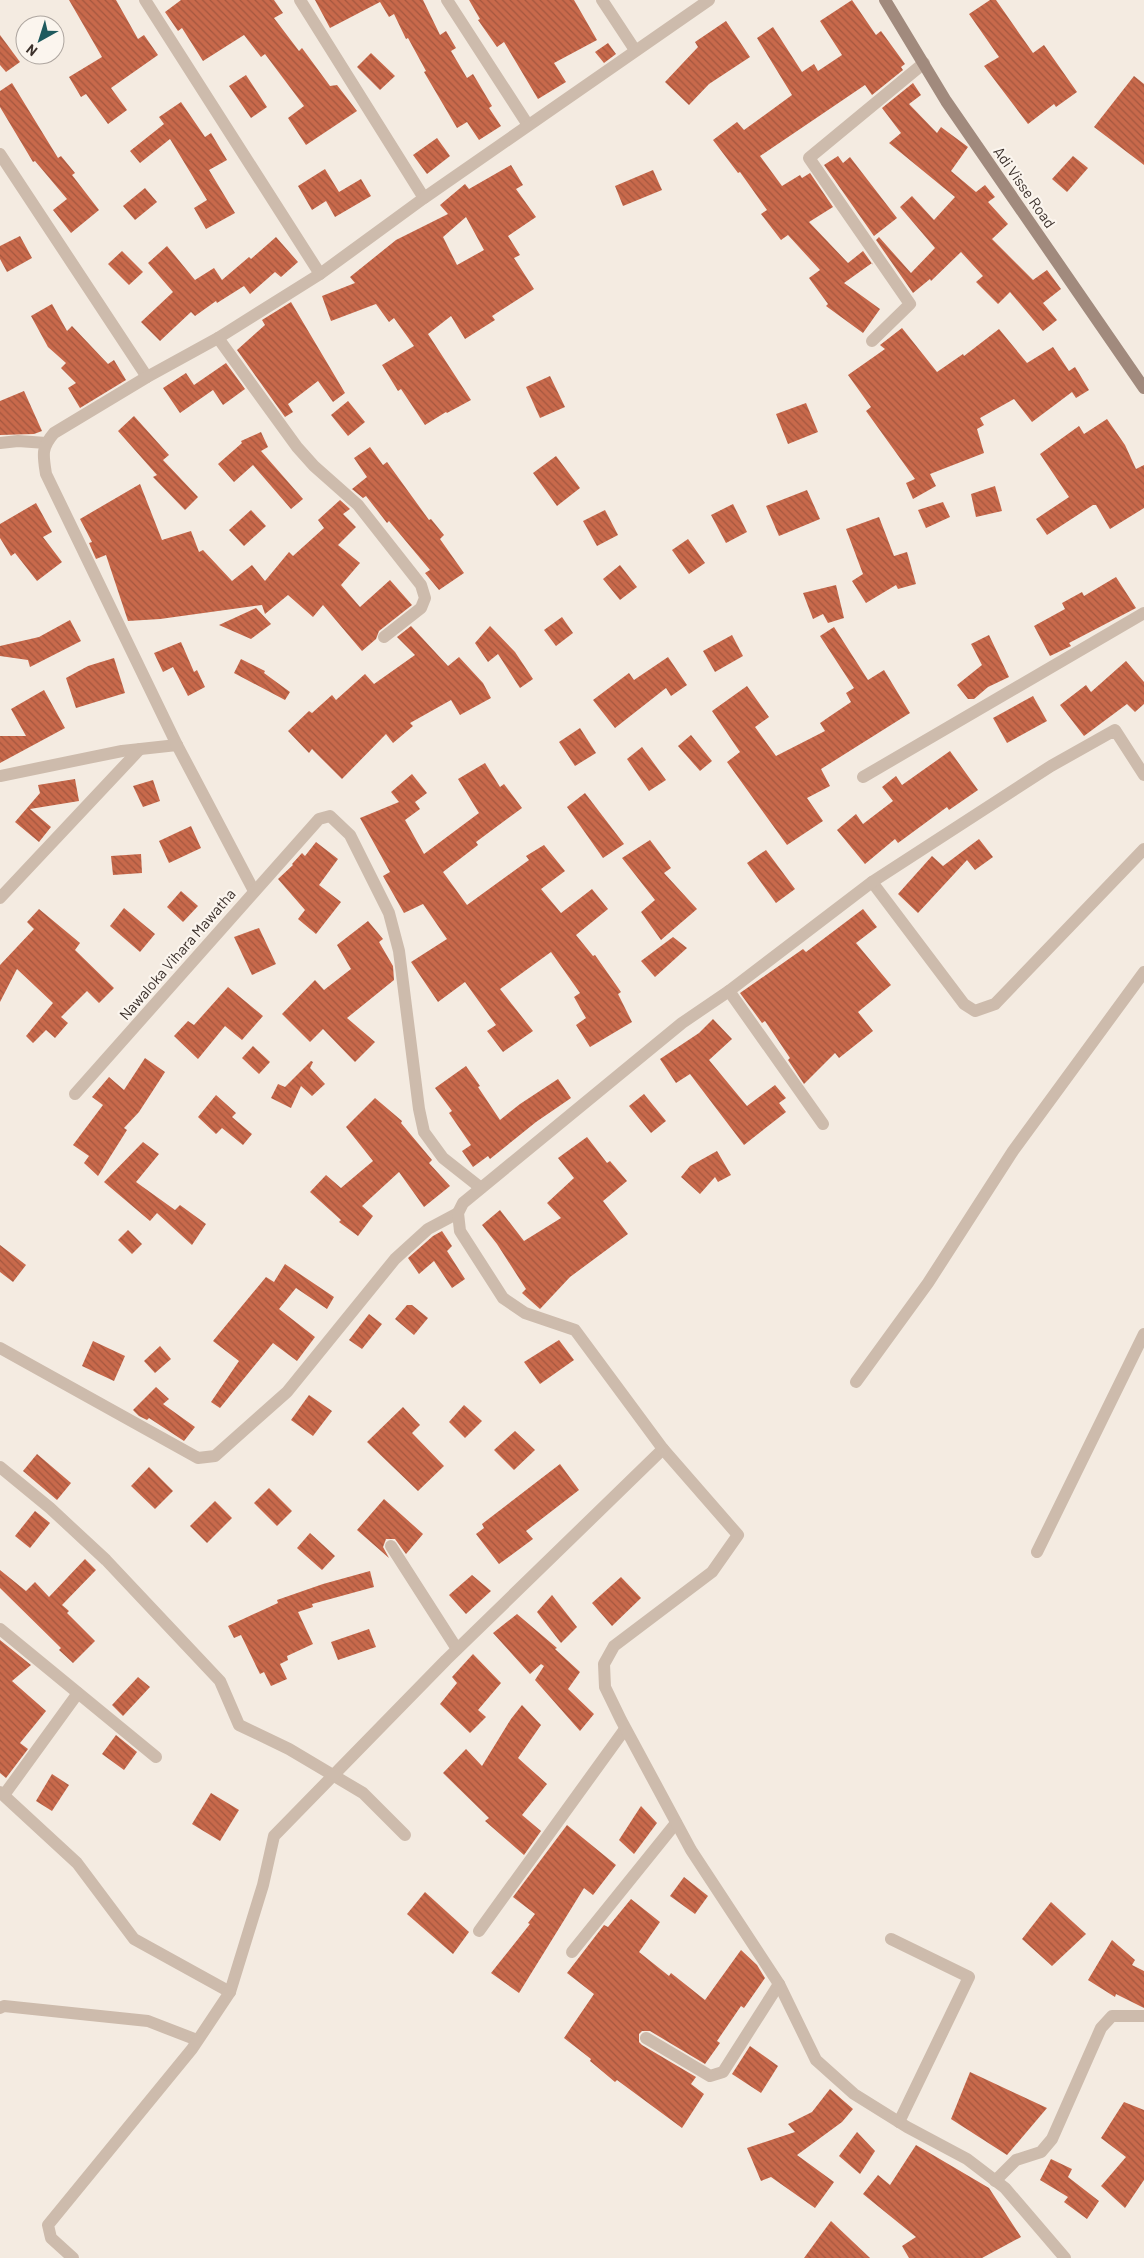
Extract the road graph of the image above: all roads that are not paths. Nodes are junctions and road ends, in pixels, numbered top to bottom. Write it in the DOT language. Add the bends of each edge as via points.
graph roads {
  1 [pos="145,0"];
  2 [pos="300,0"];
  3 [pos="447,0"];
  4 [pos="602,0"];
  5 [pos="709,0"];
  6 [pos="884,0"];
  7 [pos="635,50"];
  8 [pos="924,63"];
  9 [pos="528,125"];
  10 [pos="0,154"];
  11 [pos="424,198"];
  12 [pos="320,274"];
  13 [pos="218,338"];
  14 [pos="872,341"];
  15 [pos="148,377"];
  16 [pos="1144,388"];
  17 [pos="0,443"];
  18 [pos="46,443"];
  19 [pos="1144,612"];
  20 [pos="384,637"];
  21 [pos="177,745"];
  22 [pos="140,749"];
  23 [pos="1144,775"];
  24 [pos="0,776"];
  25 [pos="863,777"];
  26 [pos="1144,849"];
  27 [pos="872,882"];
  28 [pos="254,891"];
  29 [pos="0,898"];
  30 [pos="1144,972"];
  31 [pos="729,992"];
  32 [pos="75,1094"];
  33 [pos="823,1124"];
  34 [pos="481,1188"];
  35 [pos="458,1213"];
  36 [pos="1144,1334"];
  37 [pos="0,1348"];
  38 [pos="856,1382"];
  39 [pos="663,1449"];
  40 [pos="0,1467"];
  41 [pos="392,1546"];
  42 [pos="1037,1552"];
  43 [pos="0,1629"];
  44 [pos="458,1649"];
  45 [pos="78,1693"];
  46 [pos="625,1729"];
  47 [pos="156,1757"];
  48 [pos="333,1775"];
  49 [pos="2,1794"];
  50 [pos="676,1823"];
  51 [pos="405,1835"];
  52 [pos="479,1931"];
  53 [pos="891,1939"];
  54 [pos="572,1952"];
  55 [pos="779,1984"];
  56 [pos="230,1992"];
  57 [pos="0,2008"];
  58 [pos="1144,2016"];
  59 [pos="646,2038"];
  60 [pos="197,2040"];
  61 [pos="899,2122"];
  62 [pos="995,2181"];
  63 [pos="74,2258"];
  64 [pos="1065,2258"];
  1 -- 12 [label="street"];
  2 -- 11 [label="street"];
  3 -- 9 [label="street"];
  4 -- 7 [label="street"];
  5 -- 7 [label="street"];
  6 -- 8 [label="street, Adi Visse Road"];
  7 -- 9 [label="street"];
  8 -- 14 [label="street" via="809,158 910,304"];
  8 -- 16 [label="street, Adi Visse Road" via="946,101"];
  9 -- 11 [label="street"];
  10 -- 15 [label="street"];
  11 -- 12 [label="street"];
  12 -- 13 [label="street"];
  13 -- 15 [label="street"];
  13 -- 20 [label="street" via="297,447 358,505 421,585 425,598 420,608"];
  15 -- 18 [label="street" via="54,434"];
  17 -- 18 [label="street"];
  18 -- 21 [label="street, Nawaloka Vihara Mawatha" via="43,456 46,474"];
  19 -- 25 [label="street"];
  21 -- 22 [label="street"];
  21 -- 28 [label="street, Nawaloka Vihara Mawatha"];
  22 -- 24 [label="street"];
  22 -- 29 [label="street"];
  23 -- 27 [label="street" via="1114,730 1051,766"];
  26 -- 27 [label="street" via="995,1004 975,1011 964,1004"];
  27 -- 31 [label="street"];
  28 -- 32 [label="street, Nawaloka Vihara Mawatha"];
  28 -- 34 [label="street" via="318,819 330,816 350,835 389,912 399,951 418,1109 424,1132 443,1158"];
  30 -- 38 [label="street" via="1013,1151 928,1283"];
  31 -- 33 [label="street"];
  31 -- 34 [label="street" via="682,1023"];
  34 -- 35 [label="street" via="463,1203"];
  35 -- 37 [label="street" via="428,1229 395,1259 287,1392 215,1456 198,1458"];
  35 -- 39 [label="street" via="460,1231 503,1298 525,1314 575,1330"];
  36 -- 42 [label="street"];
  39 -- 44 [label="street"];
  39 -- 46 [label="street" via="738,1535 712,1572 614,1646 604,1664 605,1687"];
  40 -- 48 [label="street" via="106,1560 220,1681 240,1725"];
  41 -- 44 [label="street"];
  43 -- 45 [label="street"];
  44 -- 48 [label="street"];
  45 -- 47 [label="street"];
  45 -- 49 [label="street"];
  46 -- 50 [label="street"];
  46 -- 52 [label="street"];
  48 -- 51 [label="street" via="362,1793"];
  48 -- 56 [label="street" via="274,1836"];
  49 -- 56 [label="street" via="77,1863 134,1939"];
  50 -- 54 [label="street"];
  50 -- 55 [label="street"];
  53 -- 61 [label="street" via="969,1977"];
  55 -- 59 [label="street" via="724,2072 710,2076"];
  55 -- 61 [label="street" via="816,2060 854,2094"];
  56 -- 60 [label="street"];
  57 -- 60 [label="street" via="148,2021"];
  58 -- 62 [label="street" via="1112,2016 1101,2028 1052,2138 1041,2152 1016,2160"];
  60 -- 63 [label="street" via="48,2225 51,2238"];
  61 -- 62 [label="street" via="967,2159"];
  62 -- 64 [label="street" via="1005,2188"];
}
